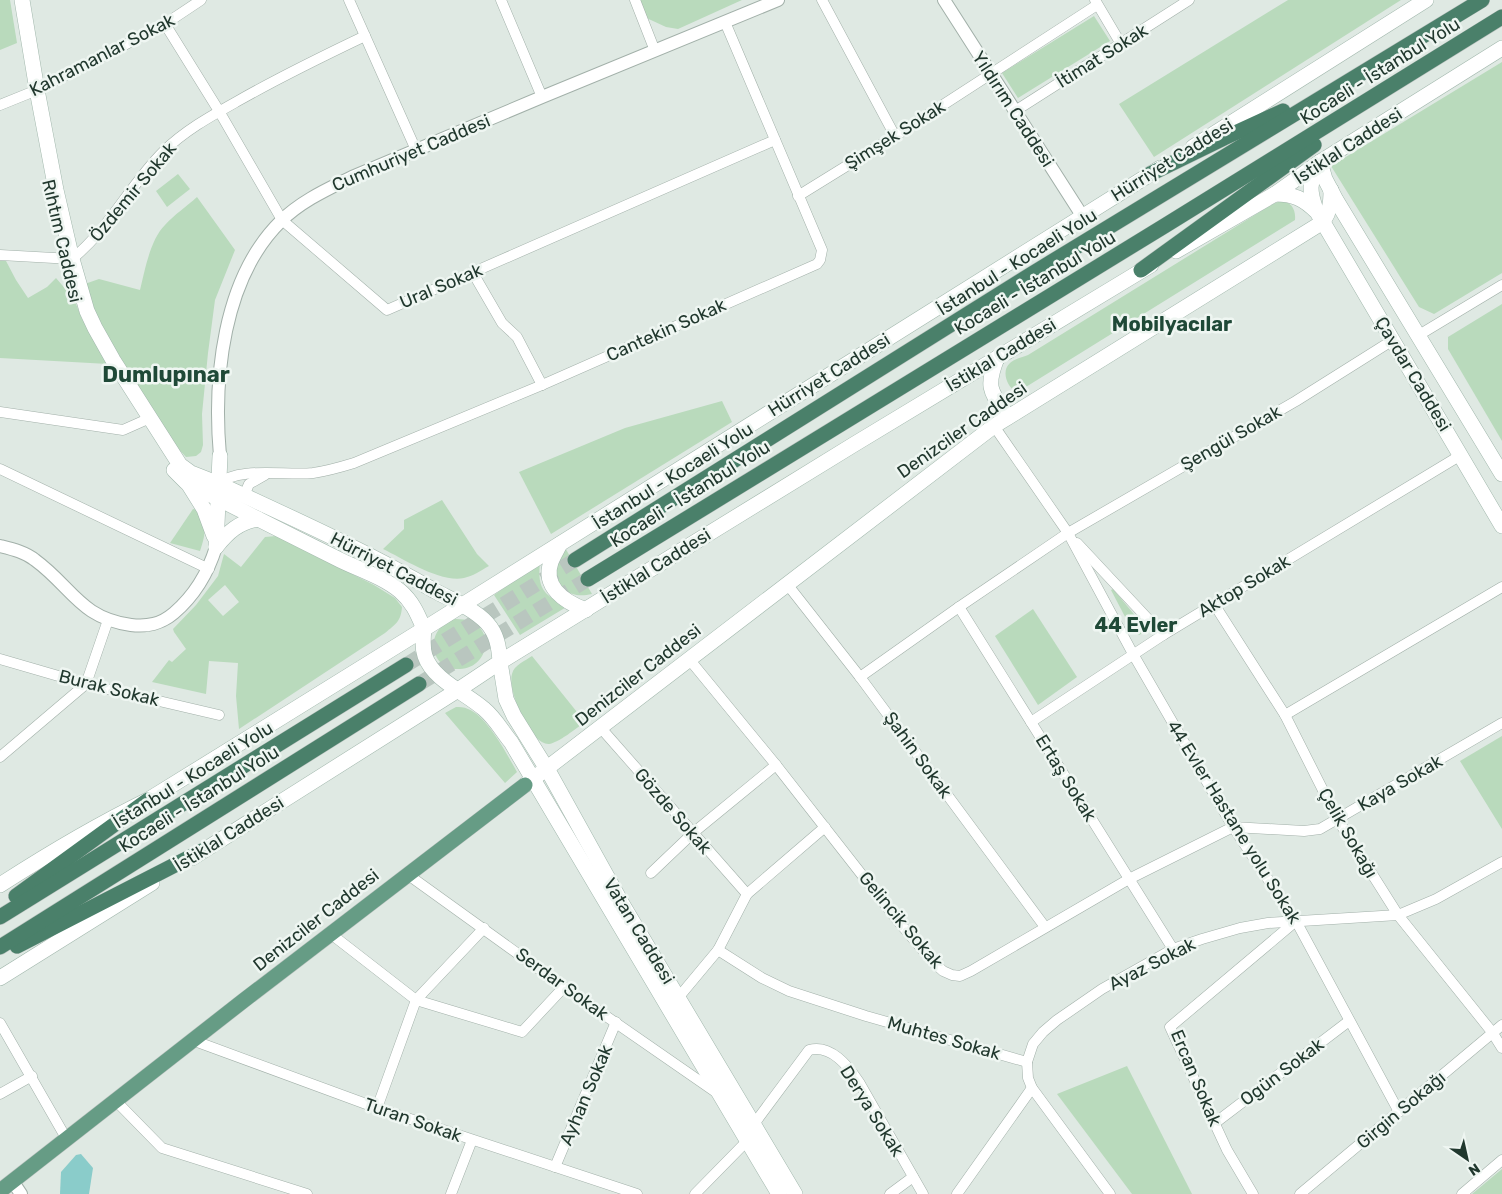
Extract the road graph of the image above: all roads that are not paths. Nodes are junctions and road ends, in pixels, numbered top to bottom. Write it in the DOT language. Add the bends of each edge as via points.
graph roads {
  1 [pos="16,0"];
  2 [pos="22,0"];
  3 [pos="201,0"];
  4 [pos="349,0"];
  5 [pos="501,0"];
  6 [pos="634,0"];
  7 [pos="778,0"];
  8 [pos="822,0"];
  9 [pos="944,0"];
  10 [pos="1189,0"];
  11 [pos="1426,0"];
  12 [pos="1482,0"];
  13 [pos="1096,2"];
  14 [pos="1502,17"];
  15 [pos="724,22"];
  16 [pos="165,24"];
  17 [pos="365,36"];
  18 [pos="1121,44"];
  19 [pos="1502,48"];
  20 [pos="655,51"];
  21 [pos="990,73"];
  22 [pos="1405,78"];
  23 [pos="1344,84"];
  24 [pos="34,92"];
  25 [pos="542,97"];
  26 [pos="0,106"];
  27 [pos="219,111"];
  28 [pos="1014,111"];
  29 [pos="895,136"];
  30 [pos="775,140"];
  31 [pos="416,150"];
  32 [pos="1320,162"];
  33 [pos="1150,174"];
  34 [pos="1331,190"];
  35 [pos="1275,194"];
  36 [pos="798,196"];
  37 [pos="1083,217"];
  38 [pos="1320,217"];
  39 [pos="282,220"];
  40 [pos="1363,244"];
  41 [pos="0,255"];
  42 [pos="68,259"];
  43 [pos="1141,270"];
  44 [pos="473,273"];
  45 [pos="1502,285"];
  46 [pos="1419,335"];
  47 [pos="1393,340"];
  48 [pos="997,358"];
  49 [pos="959,381"];
  50 [pos="542,385"];
  51 [pos="991,392"];
  52 [pos="0,412"];
  53 [pos="1008,417"];
  54 [pos="146,420"];
  55 [pos="994,426"];
  56 [pos="1461,454"];
  57 [pos="220,456"];
  58 [pos="0,469"];
  59 [pos="186,473"];
  60 [pos="266,474"];
  61 [pos="1502,474"];
  62 [pos="223,487"];
  63 [pos="249,498"];
  64 [pos="258,519"];
  65 [pos="1502,526"];
  66 [pos="1068,533"];
  67 [pos="561,543"];
  68 [pos="0,546"];
  69 [pos="216,546"];
  70 [pos="574,560"];
  71 [pos="209,569"];
  72 [pos="588,579"];
  73 [pos="787,584"];
  74 [pos="1502,587"];
  75 [pos="1214,604"];
  76 [pos="462,606"];
  77 [pos="959,607"];
  78 [pos="586,610"];
  79 [pos="108,620"];
  80 [pos="424,630"];
  81 [pos="1163,635"];
  82 [pos="1133,654"];
  83 [pos="0,659"];
  84 [pos="689,659"];
  85 [pos="500,662"];
  86 [pos="406,665"];
  87 [pos="860,677"];
  88 [pos="86,684"];
  89 [pos="419,684"];
  90 [pos="458,690"];
  91 [pos="219,715"];
  92 [pos="1284,715"];
  93 [pos="1031,722"];
  94 [pos="1502,723"];
  95 [pos="600,727"];
  96 [pos="0,758"];
  97 [pos="776,766"];
  98 [pos="546,768"];
  99 [pos="529,782"];
  100 [pos="148,800"];
  101 [pos="1338,820"];
  102 [pos="825,827"];
  103 [pos="1233,827"];
  104 [pos="693,833"];
  105 [pos="202,851"];
  106 [pos="1502,862"];
  107 [pos="651,873"];
  108 [pos="407,874"];
  109 [pos="1129,879"];
  110 [pos="0,885"];
  111 [pos="747,894"];
  112 [pos="0,908"];
  113 [pos="1398,915"];
  114 [pos="0,917"];
  115 [pos="1296,921"];
  116 [pos="484,928"];
  117 [pos="1045,928"];
  118 [pos="331,934"];
  119 [pos="0,947"];
  120 [pos="1173,949"];
  121 [pos="718,950"];
  122 [pos="0,955"];
  123 [pos="0,978"];
  124 [pos="564,987"];
  125 [pos="678,998"];
  126 [pos="416,1000"];
  127 [pos="1349,1021"];
  128 [pos="616,1022"];
  129 [pos="0,1023"];
  130 [pos="1502,1025"];
  131 [pos="1492,1032"];
  132 [pos="192,1040"];
  133 [pos="1502,1048"];
  134 [pos="1027,1062"];
  135 [pos="32,1076"];
  136 [pos="1032,1088"];
  137 [pos="0,1094"];
  138 [pos="718,1094"];
  139 [pos="115,1100"];
  140 [pos="377,1108"];
  141 [pos="1399,1112"];
  142 [pos="1215,1123"];
  143 [pos="754,1124"];
  144 [pos="66,1138"];
  145 [pos="472,1140"];
  146 [pos="747,1141"];
  147 [pos="1502,1160"];
  148 [pos="556,1167"];
  149 [pos="913,1176"];
  150 [pos="17,1188"];
  151 [pos="0,1191"];
  152 [pos="631,1193"];
  153 [pos="307,1194"];
  154 [pos="451,1194"];
  155 [pos="695,1194"];
  156 [pos="779,1194"];
  157 [pos="795,1194"];
  158 [pos="890,1194"];
  159 [pos="923,1194"];
  160 [pos="957,1194"];
  161 [pos="1110,1194"];
  162 [pos="1254,1194"];
  163 [pos="1300,1194"];
  164 [pos="1462,1194"];
  1 -- 24 [label="main road, Rıhtım Caddesi"];
  2 -- 24 [label="main road, Rıhtım Caddesi"];
  3 -- 16 [label="street, Kahramanlar Sokak"];
  4 -- 17 [label="street"];
  5 -- 25 [label="street"];
  6 -- 20 [label="street"];
  7 -- 15 [label="street, Cumhuriyet Caddesi"];
  8 -- 29 [label="street"];
  9 -- 21 [label="street, Yıldırım Caddesi"];
  10 -- 18 [label="street, İtimat Sokak"];
  11 -- 33 [label="main road, Hürriyet Caddesi"];
  12 -- 23 [label="highway, İstanbul - Kocaeli Yolu"];
  13 -- 18 [label="street"];
  13 -- 21 [label="street, Şimşek Sokak"];
  14 -- 22 [label="highway, Kocaeli - İstanbul Yolu"];
  15 -- 20 [label="street, Cumhuriyet Caddesi"];
  15 -- 30 [label="street, Cantekin Sokak"];
  16 -- 24 [label="street, Kahramanlar Sokak"];
  16 -- 27 [label="street, Ural Sokak"];
  17 -- 27 [label="street, Özdemir Sokak" via="275,79"];
  17 -- 31 [label="street"];
  18 -- 28 [label="street, İtimat Sokak"];
  19 -- 32 [label="main road, İstiklal Caddesi"];
  20 -- 25 [label="street, Cumhuriyet Caddesi"];
  21 -- 28 [label="street, Yıldırım Caddesi"];
  21 -- 29 [label="street, Şimşek Sokak"];
  22 -- 43 [label="highway"];
  22 -- 72 [label="highway, Kocaeli - İstanbul Yolu"];
  23 -- 33 [label="highway"];
  23 -- 70 [label="highway, İstanbul - Kocaeli Yolu" via="1030,275"];
  24 -- 26 [label="street, Kahramanlar Sokak"];
  24 -- 42 [label="main road, Rıhtım Caddesi"];
  25 -- 31 [label="street, Cumhuriyet Caddesi"];
  27 -- 39 [label="street, Ural Sokak"];
  27 -- 42 [label="street, Özdemir Sokak" via="163,152 98,234"];
  28 -- 37 [label="street, Yıldırım Caddesi"];
  29 -- 36 [label="street, Şimşek Sokak"];
  30 -- 36 [label="street, Cantekin Sokak"];
  30 -- 44 [label="street, Ural Sokak"];
  31 -- 39 [label="street, Cumhuriyet Caddesi" via="326,190"];
  32 -- 34 [label="main road, Çavdar Caddesi"];
  32 -- 35 [label="main road, İstiklal Caddesi"];
  32 -- 38 [label="main road, Çavdar Caddesi" via="1311,182 1311,197"];
  33 -- 37 [label="main road, Hürriyet Caddesi"];
  34 -- 38 [label="main road, Çavdar Caddesi" via="1329,213"];
  34 -- 40 [label="main road, Çavdar Caddesi"];
  35 -- 38 [label="main road, Çavdar Caddesi" via="1286,194 1307,202"];
  35 -- 43 [label="main road, İstiklal Caddesi"];
  36 -- 50 [label="street, Cantekin Sokak" via="822,250 817,264"];
  37 -- 67 [label="main road, Hürriyet Caddesi"];
  38 -- 40 [label="main road, Çavdar Caddesi" via="1346,230"];
  38 -- 47 [label="main road, Çavdar Caddesi"];
  38 -- 53 [label="main road, Denizciler Caddesi" via="1177,314"];
  39 -- 44 [label="street, Ural Sokak" via="387,310"];
  39 -- 57 [label="street, Cumhuriyet Caddesi" via="258,248 232,307 222,361 218,410"];
  40 -- 46 [label="main road, Çavdar Caddesi"];
  41 -- 42 [label="street"];
  42 -- 54 [label="main road, Rıhtım Caddesi" via="94,328"];
  43 -- 48 [label="main road, İstiklal Caddesi"];
  44 -- 50 [label="street" via="502,323 517,337"];
  45 -- 46 [label="street"];
  46 -- 61 [label="main road, Çavdar Caddesi"];
  47 -- 56 [label="main road, Çavdar Caddesi"];
  47 -- 66 [label="street, Şengül Sokak" via="1296,401"];
  48 -- 49 [label="main road, İstiklal Caddesi"];
  48 -- 51 [label="main road" via="990,382"];
  49 -- 51 [label="main road"];
  49 -- 78 [label="main road, İstiklal Caddesi"];
  50 -- 60 [label="street, Cantekin Sokak" via="334,469"];
  51 -- 53 [label="main road"];
  52 -- 54 [label="street" via="123,430"];
  53 -- 55 [label="main road, Denizciler Caddesi"];
  54 -- 59 [label="main road, Rıhtım Caddesi"];
  55 -- 66 [label="street, 44 Evler Hastane yolu Sokak"];
  55 -- 73 [label="main road, Denizciler Caddesi"];
  56 -- 65 [label="main road, Çavdar Caddesi"];
  56 -- 75 [label="street, Aktop Sokak"];
  57 -- 59 [label="main road" via="208,468"];
  57 -- 62 [label="main road"];
  58 -- 71 [label="street"];
  59 -- 62 [label="main road"];
  59 -- 69 [label="main road, Rıhtım Caddesi" via="204,508"];
  60 -- 62 [label="street, Cantekin Sokak" via="243,474"];
  60 -- 63 [label="street" via="249,484 246,492"];
  62 -- 63 [label="main road, Hürriyet Caddesi"];
  62 -- 64 [label="main road, Hürriyet Caddesi"];
  62 -- 69 [label="main road"];
  63 -- 76 [label="main road, Hürriyet Caddesi" via="394,567"];
  64 -- 69 [label="main road" via="236,526"];
  64 -- 80 [label="main road, Hürriyet Caddesi" via="388,583 411,602"];
  66 -- 77 [label="street, Şengül Sokak"];
  66 -- 81 [label="street, 44 Evler Hastane yolu Sokak"];
  66 -- 82 [label="street, 44 Evler Hastane yolu Sokak"];
  67 -- 76 [label="main road, Hürriyet Caddesi"];
  67 -- 78 [label="main road" via="551,562 549,578 562,598"];
  68 -- 79 [label="street" via="34,559 84,606"];
  69 -- 71 [label="street"];
  71 -- 79 [label="street" via="182,606 159,623 140,626"];
  73 -- 84 [label="main road, Denizciler Caddesi"];
  73 -- 87 [label="street, Şahin Sokak"];
  74 -- 92 [label="street"];
  75 -- 81 [label="street, Aktop Sokak"];
  75 -- 92 [label="street, Çelik Sokağı"];
  76 -- 80 [label="main road"];
  76 -- 85 [label="main road, Vatan Caddesi" via="474,611 495,634"];
  77 -- 87 [label="street, Şengül Sokak"];
  77 -- 93 [label="street, Ertaş Sokak"];
  78 -- 85 [label="main road, İstiklal Caddesi"];
  79 -- 88 [label="street"];
  80 -- 90 [label="main road, Vatan Caddesi" via="424,656 435,672"];
  80 -- 100 [label="main road"];
  81 -- 82 [label="street, Aktop Sokak"];
  82 -- 93 [label="street, Aktop Sokak"];
  82 -- 103 [label="street, 44 Evler Hastane yolu Sokak"];
  83 -- 88 [label="street, Burak Sokak"];
  84 -- 95 [label="main road, Denizciler Caddesi"];
  84 -- 97 [label="street, Gelincik Sokak"];
  85 -- 90 [label="main road"];
  85 -- 98 [label="main road, Vatan Caddesi" via="506,699"];
  86 -- 114 [label="highway, İstanbul - Kocaeli Yolu"];
  87 -- 117 [label="street, Şahin Sokak"];
  88 -- 91 [label="street, Burak Sokak"];
  88 -- 96 [label="street"];
  89 -- 119 [label="highway, Kocaeli - İstanbul Yolu"];
  90 -- 99 [label="main road, Vatan Caddesi" via="486,710 495,721 511,742"];
  90 -- 105 [label="main road, İstiklal Caddesi"];
  92 -- 101 [label="street, Çelik Sokağı"];
  93 -- 109 [label="street, Ertaş Sokak"];
  94 -- 101 [label="street, Kaya Sokak"];
  95 -- 98 [label="main road, Denizciler Caddesi"];
  95 -- 104 [label="street, Gözde Sokak"];
  97 -- 102 [label="street, Gelincik Sokak"];
  97 -- 104 [label="street"];
  98 -- 99 [label="main road, Denizciler Caddesi"];
  98 -- 125 [label="main road, Vatan Caddesi"];
  99 -- 108 [label="main road, Denizciler Caddesi"];
  99 -- 138 [label="main road, Vatan Caddesi"];
  100 -- 110 [label="main road" via="66,843"];
  100 -- 112 [label="highway"];
  101 -- 103 [label="street, Kaya Sokak" via="1320,829 1304,831"];
  101 -- 113 [label="street, Çelik Sokağı"];
  102 -- 111 [label="street"];
  102 -- 117 [label="street, Gelincik Sokak" via="898,921 943,971 960,976"];
  103 -- 109 [label="street, Gelincik Sokak"];
  103 -- 115 [label="street, 44 Evler Hastane yolu Sokak"];
  104 -- 107 [label="street"];
  104 -- 111 [label="street, Gözde Sokak"];
  105 -- 122 [label="highway"];
  105 -- 123 [label="main road, İstiklal Caddesi"];
  106 -- 113 [label="street, Ayaz Sokak" via="1436,899"];
  108 -- 116 [label="street, Serdar Sokak"];
  108 -- 118 [label="main road, Denizciler Caddesi"];
  109 -- 117 [label="street, Gelincik Sokak"];
  109 -- 120 [label="street, Ertaş Sokak"];
  111 -- 121 [label="street"];
  113 -- 115 [label="street, Ayaz Sokak"];
  113 -- 131 [label="street, Çelik Sokağı"];
  115 -- 120 [label="street, Ayaz Sokak" via="1240,928"];
  115 -- 127 [label="street, 44 Evler Hastane yolu Sokak"];
  115 -- 142 [label="street, Ercan Sokak" via="1170,1027"];
  116 -- 124 [label="street, Serdar Sokak"];
  116 -- 126 [label="street"];
  118 -- 126 [label="street"];
  118 -- 132 [label="main road, Denizciler Caddesi"];
  120 -- 134 [label="street, Ayaz Sokak" via="1102,989 1057,1020 1033,1044"];
  121 -- 125 [label="street"];
  121 -- 134 [label="street, Muhtes Sokak" via="789,991"];
  124 -- 126 [label="street" via="522,1032"];
  124 -- 128 [label="street, Serdar Sokak"];
  125 -- 143 [label="main road, Vatan Caddesi"];
  126 -- 140 [label="street"];
  127 -- 141 [label="street, 44 Evler Hastane yolu Sokak"];
  127 -- 142 [label="street, Ogün Sokak"];
  128 -- 138 [label="street, Serdar Sokak"];
  128 -- 148 [label="street, Ayhan Sokak"];
  129 -- 135 [label="street"];
  130 -- 131 [label="street, Girgin Sokağı"];
  131 -- 133 [label="street, Çelik Sokağı"];
  131 -- 141 [label="street, Girgin Sokağı"];
  132 -- 139 [label="main road, Denizciler Caddesi"];
  132 -- 140 [label="street, Turan Sokak"];
  134 -- 136 [label="street"];
  135 -- 137 [label="street"];
  135 -- 144 [label="street"];
  136 -- 160 [label="street"];
  136 -- 161 [label="street"];
  138 -- 146 [label="main road, Vatan Caddesi"];
  139 -- 144 [label="main road, Denizciler Caddesi"];
  139 -- 153 [label="street" via="162,1148"];
  140 -- 145 [label="street, Turan Sokak"];
  141 -- 163 [label="street, Girgin Sokağı"];
  142 -- 162 [label="street, Ercan Sokak"];
  143 -- 149 [label="street, Derya Sokak" via="809,1050 822,1049 850,1068"];
  143 -- 157 [label="main road, Vatan Caddesi"];
  144 -- 150 [label="main road, Denizciler Caddesi"];
  145 -- 148 [label="street, Turan Sokak"];
  145 -- 154 [label="street"];
  146 -- 155 [label="street"];
  146 -- 156 [label="main road, Vatan Caddesi"];
  147 -- 164 [label="street"];
  148 -- 152 [label="street, Turan Sokak"];
  149 -- 158 [label="street"];
  149 -- 159 [label="street, Derya Sokak"];
  150 -- 151 [label="main road, Denizciler Caddesi"];
}
